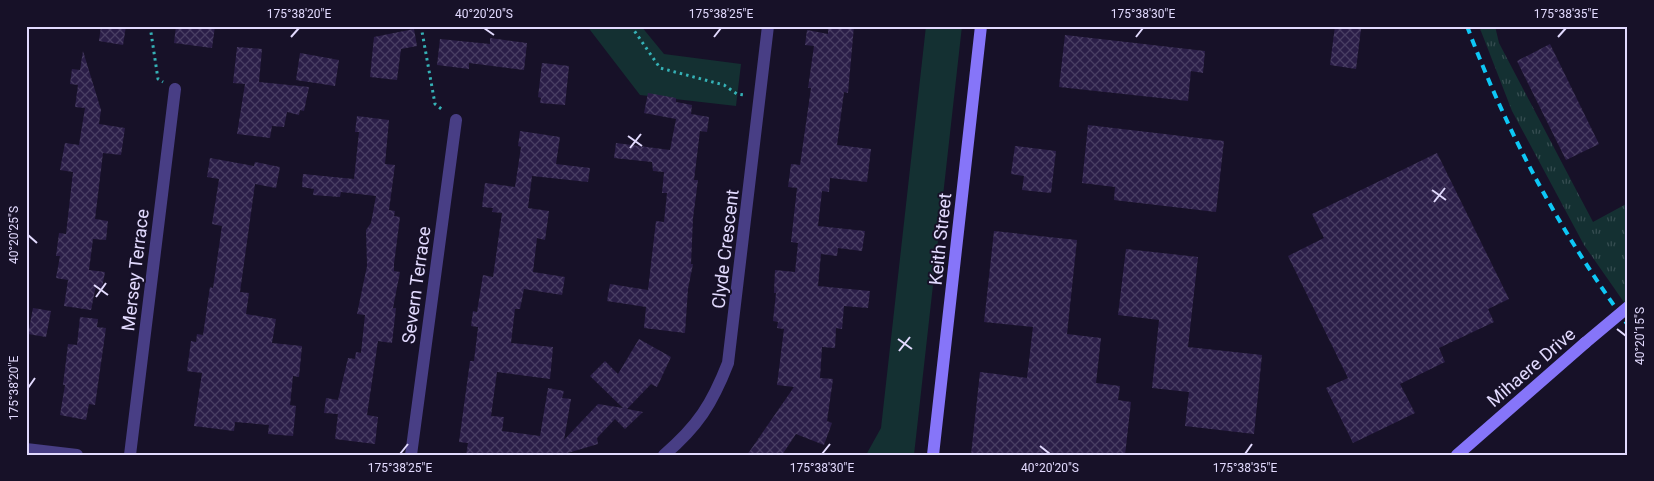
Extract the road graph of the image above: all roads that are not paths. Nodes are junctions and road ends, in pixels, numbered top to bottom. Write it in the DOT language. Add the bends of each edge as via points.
graph roads {
  1 [pos="768,26"];
  2 [pos="981,26"];
  3 [pos="174,89"];
  4 [pos="456,120"];
  5 [pos="1628,306"];
  6 [pos="26,449"];
  7 [pos="77,455"];
  8 [pos="130,455"];
  9 [pos="411,455"];
  10 [pos="664,455"];
  11 [pos="933,455"];
  12 [pos="1457,455"];
  1 -- 10 [label="street, Clyde Crescent" via="728,363 720,385 699,422"];
  2 -- 11 [label="street, Keith Street"];
  3 -- 8 [label="street, Mersey Terrace"];
  4 -- 9 [label="street, Severn Terrace"];
  5 -- 12 [label="street, Mihaere Drive, bridge"];
  6 -- 7 [label="street"];
}
